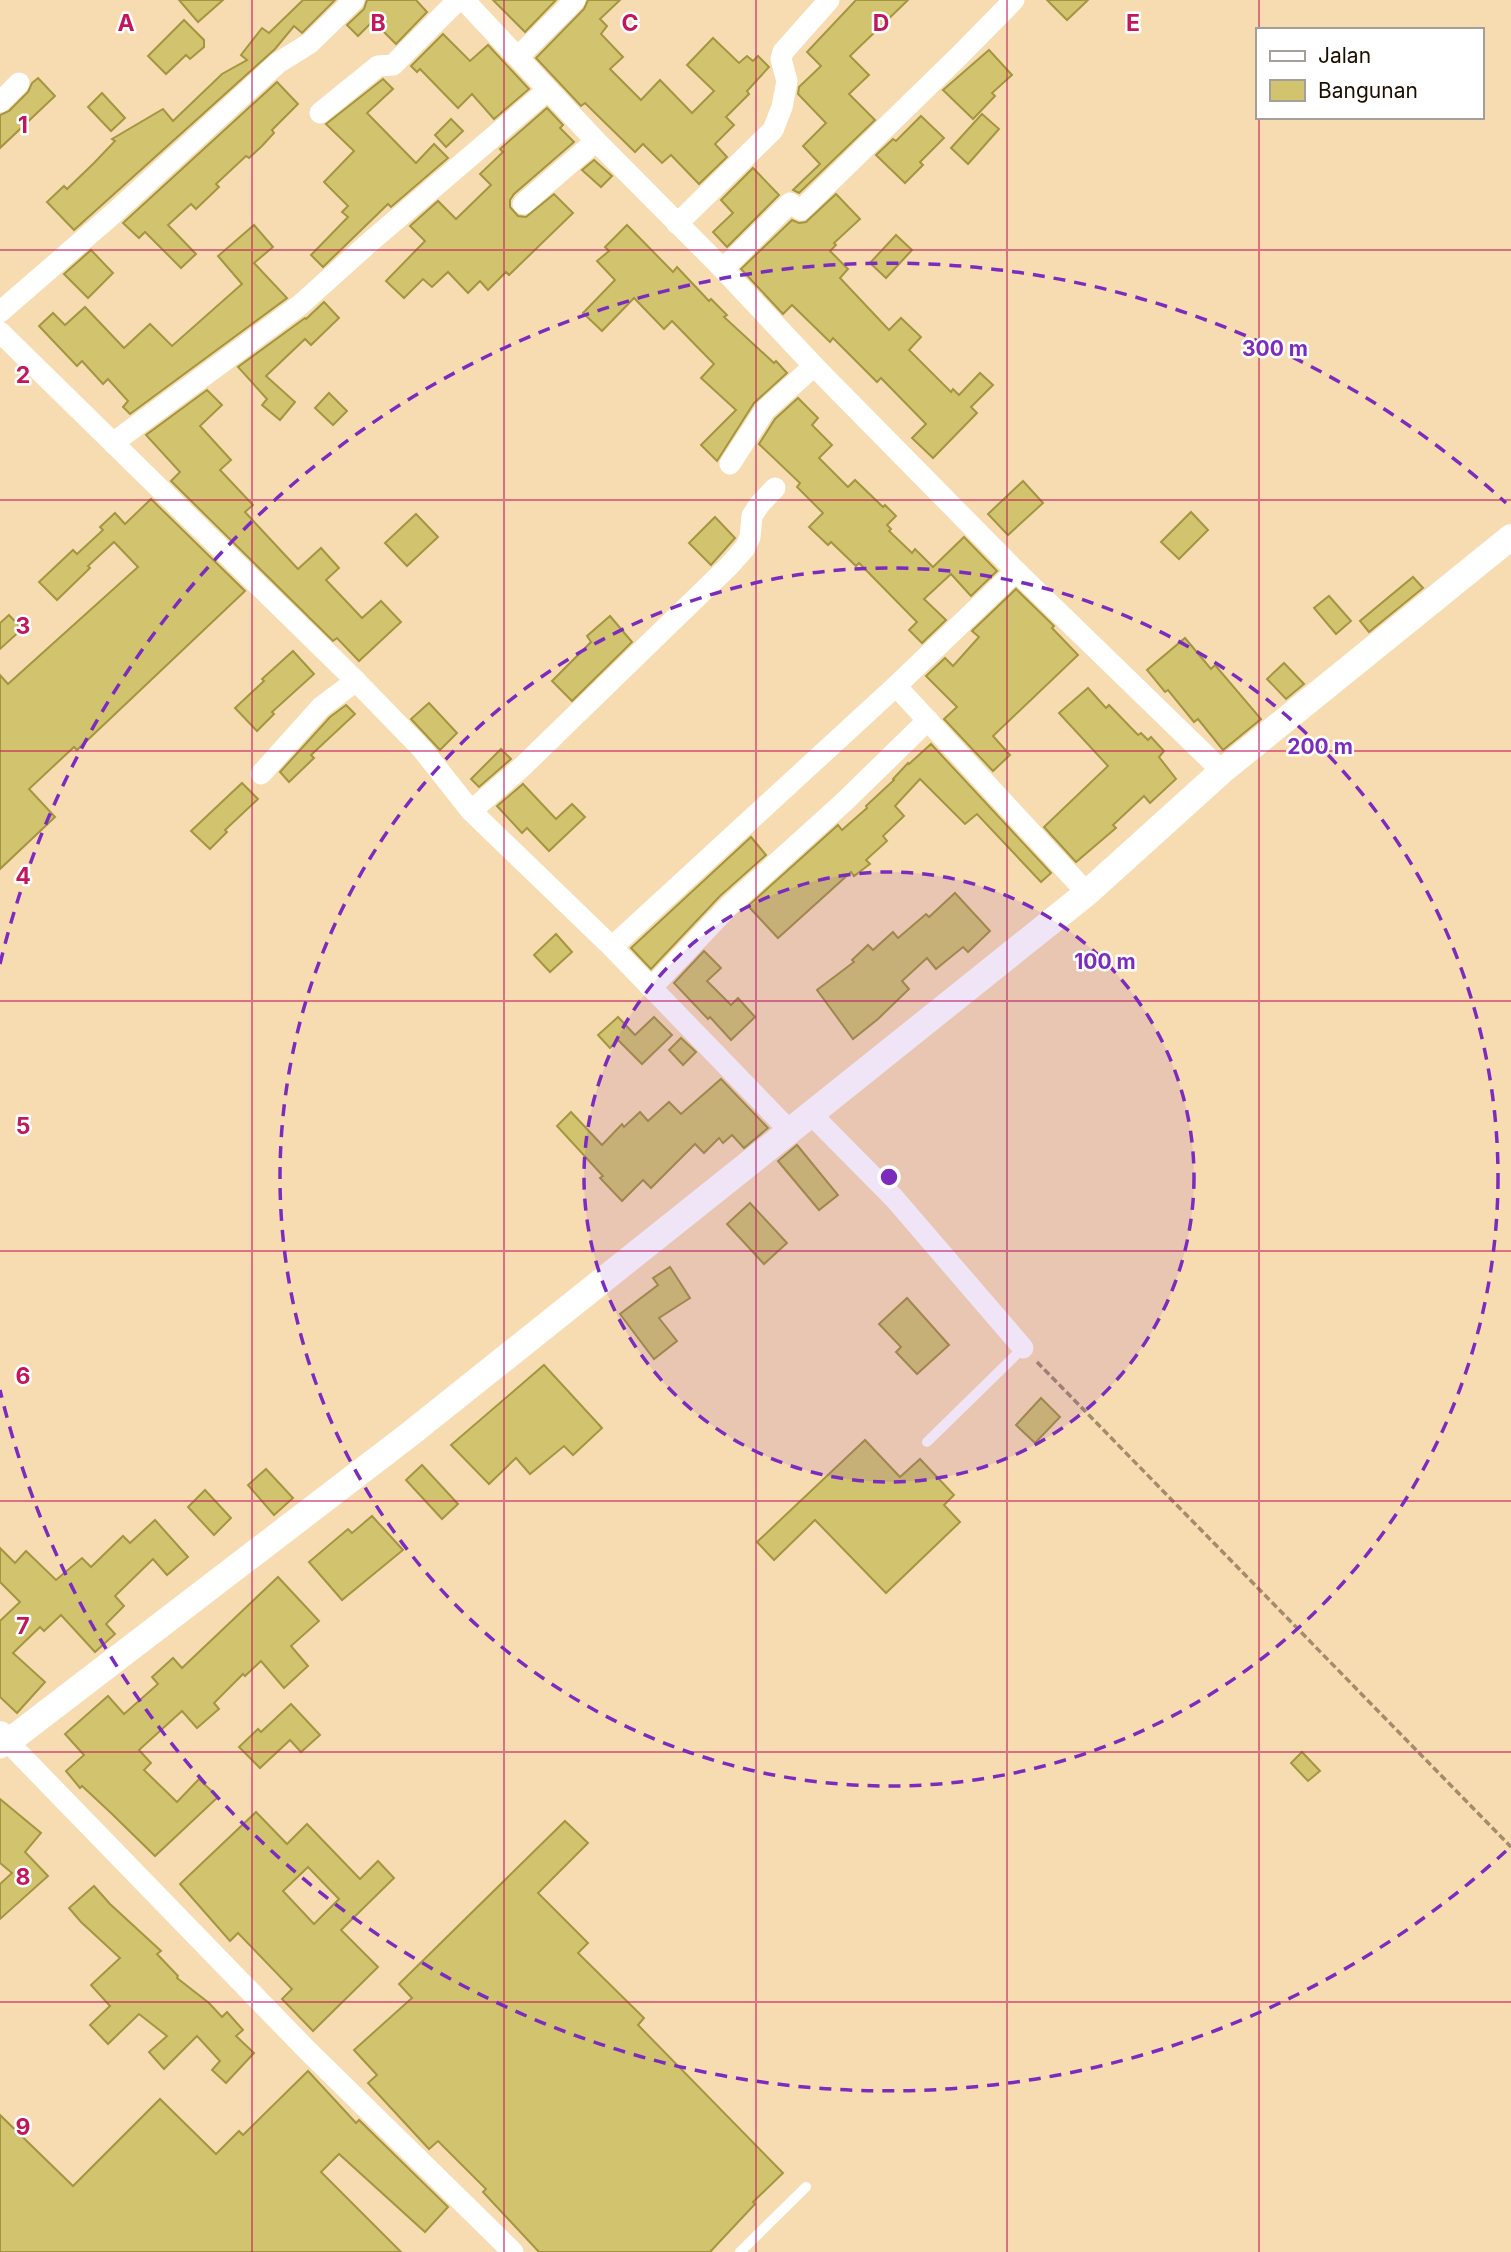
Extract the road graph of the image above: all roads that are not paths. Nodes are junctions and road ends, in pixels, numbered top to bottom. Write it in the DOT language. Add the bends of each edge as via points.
graph roads {
  1 [pos="354,0"];
  2 [pos="458,0"];
  3 [pos="464,0"];
  4 [pos="575,0"];
  5 [pos="829,0"];
  6 [pos="1014,0"];
  7 [pos="518,57"];
  8 [pos="19,83"];
  9 [pos="548,90"];
  10 [pos="0,102"];
  11 [pos="320,113"];
  12 [pos="596,141"];
  13 [pos="523,204"];
  14 [pos="677,224"];
  15 [pos="723,269"];
  16 [pos="0,312"];
  17 [pos="0,331"];
  18 [pos="814,366"];
  19 [pos="113,443"];
  20 [pos="730,464"];
  21 [pos="775,488"];
  22 [pos="1511,537"];
  23 [pos="1016,571"];
  24 [pos="356,681"];
  25 [pos="896,686"];
  26 [pos="928,720"];
  27 [pos="1222,771"];
  28 [pos="261,774"];
  29 [pos="471,811"];
  30 [pos="1087,893"];
  31 [pos="611,947"];
  32 [pos="651,988"];
  33 [pos="811,1114"];
  34 [pos="789,1130"];
  35 [pos="1023,1348"];
  36 [pos="927,1442"];
  37 [pos="3,1741"];
  38 [pos="806,2187"];
  39 [pos="513,2252"];
  40 [pos="740,2252"];
  1 -- 16 [label="street"];
  2 -- 11 [label="street" via="393,65 378,66"];
  3 -- 7 [label="street"];
  4 -- 7 [label="street"];
  5 -- 14 [label="street" via="783,52 787,81 773,130"];
  6 -- 15 [label="street" via="801,210 790,203"];
  7 -- 9 [label="street"];
  8 -- 10 [label="street"];
  9 -- 12 [label="street"];
  9 -- 19 [label="street" via="300,305"];
  12 -- 13 [label="street"];
  12 -- 14 [label="street"];
  14 -- 15 [label="street"];
  15 -- 18 [label="street"];
  17 -- 19 [label="street"];
  18 -- 20 [label="street" via="765,410"];
  18 -- 23 [label="street"];
  19 -- 24 [label="street"];
  21 -- 29 [label="street" via="752,516 750,537 729,566"];
  22 -- 27 [label="street"];
  23 -- 25 [label="street"];
  23 -- 27 [label="street"];
  24 -- 28 [label="street" via="321,707"];
  24 -- 29 [label="street" via="422,749"];
  25 -- 26 [label="street"];
  25 -- 31 [label="street"];
  26 -- 30 [label="street"];
  26 -- 32 [label="street" via="729,906"];
  27 -- 30 [label="street"];
  29 -- 31 [label="street"];
  30 -- 33 [label="street"];
  31 -- 32 [label="street"];
  32 -- 34 [label="street"];
  33 -- 34 [label="street"];
  33 -- 35 [label="street" via="894,1198"];
  34 -- 37 [label="street" via="410,1434"];
  35 -- 36 [label="lane"];
  37 -- 39 [label="street"];
  38 -- 40 [label="lane"];
}
